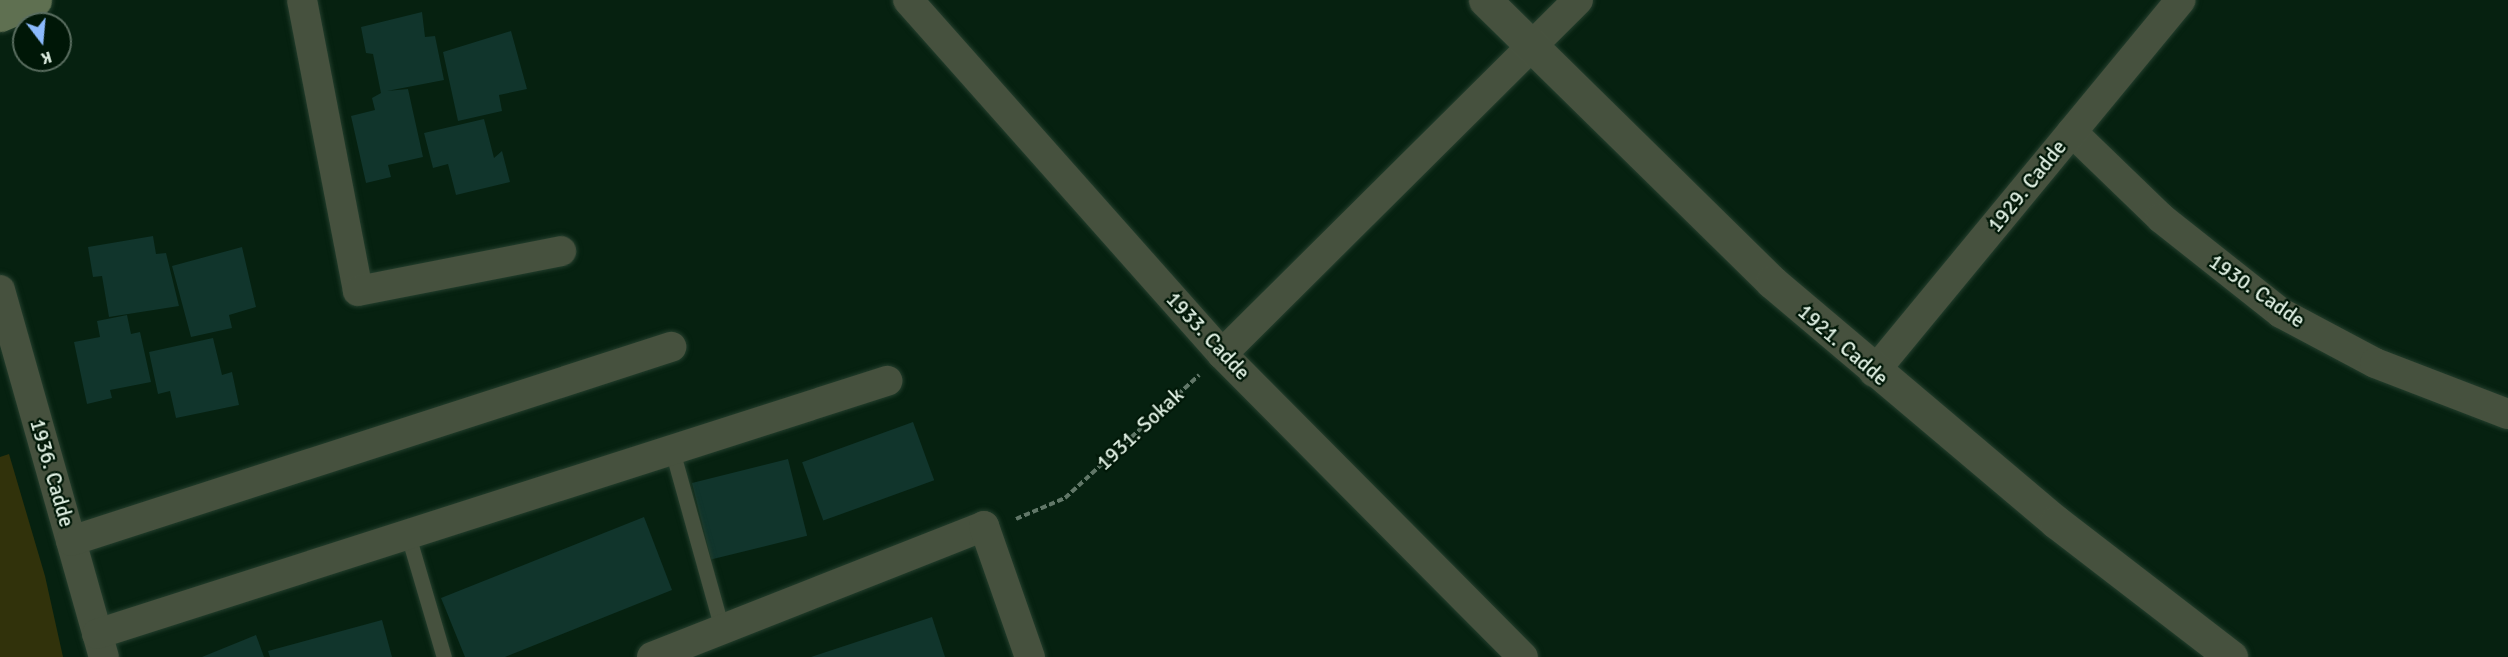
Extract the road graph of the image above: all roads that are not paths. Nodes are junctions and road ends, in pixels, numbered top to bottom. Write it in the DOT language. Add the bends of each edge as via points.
graph roads {
  1 [pos="35,0"];
  2 [pos="302,0"];
  3 [pos="908,0"];
  4 [pos="1485,0"];
  5 [pos="1578,0"];
  6 [pos="2181,0"];
  7 [pos="0,15"];
  8 [pos="1531,49"];
  9 [pos="2072,132"];
  10 [pos="561,251"];
  11 [pos="0,290"];
  12 [pos="671,347"];
  13 [pos="1222,354"];
  14 [pos="1874,372"];
  15 [pos="887,381"];
  16 [pos="2508,414"];
  17 [pos="672,450"];
  18 [pos="408,535"];
  19 [pos="71,541"];
  20 [pos="722,629"];
  21 [pos="100,646"];
  22 [pos="444,657"];
  23 [pos="652,657"];
  24 [pos="1030,657"];
  25 [pos="1523,657"];
  26 [pos="2231,657"];
  1 -- 7 [label="main road"];
  2 -- 10 [label="street" via="358,291"];
  3 -- 13 [label="street, 1933. Cadde"];
  4 -- 8 [label="street, 1921. Cadde"];
  5 -- 8 [label="street"];
  6 -- 9 [label="street, 1929. Cadde"];
  8 -- 13 [label="street"];
  8 -- 14 [label="street, 1921. Cadde" via="1772,282"];
  9 -- 14 [label="street, 1929. Cadde"];
  9 -- 16 [label="street, 1930. Cadde" via="2161,218 2281,313 2375,363"];
  11 -- 19 [label="street, 1936. Cadde"];
  12 -- 19 [label="street"];
  13 -- 25 [label="street, 1933. Cadde"];
  14 -- 26 [label="street, 1921. Cadde"];
  15 -- 17 [label="street"];
  17 -- 18 [label="street"];
  17 -- 20 [label="lane"];
  18 -- 21 [label="street"];
  18 -- 22 [label="lane"];
  19 -- 21 [label="street, 1936. Cadde"];
  20 -- 23 [label="street"];
  20 -- 24 [label="street" via="984,525"];
}
